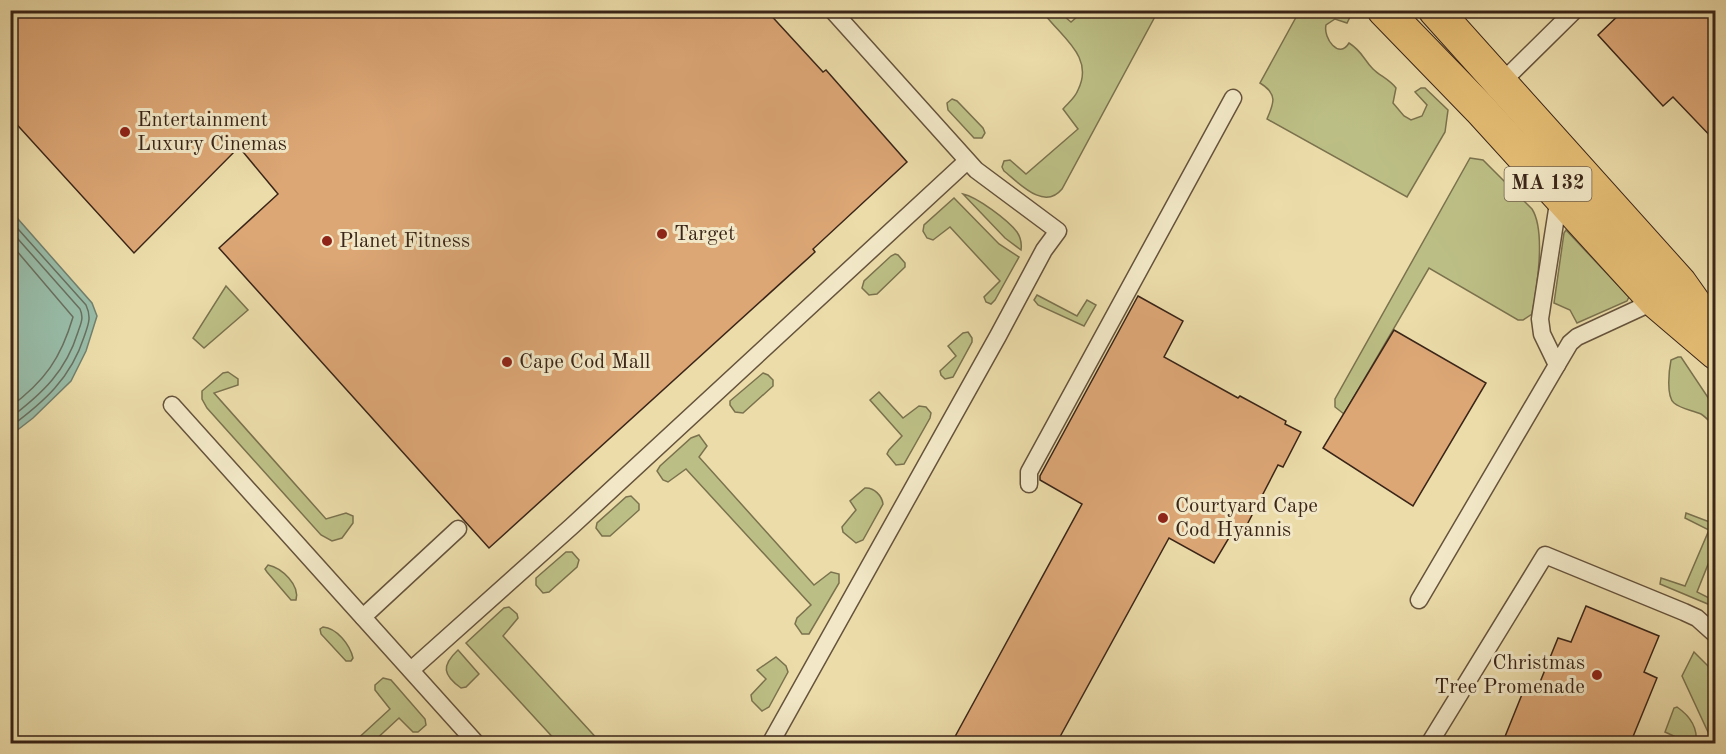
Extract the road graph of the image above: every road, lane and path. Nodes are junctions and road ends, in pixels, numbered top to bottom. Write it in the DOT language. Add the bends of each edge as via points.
graph roads {
  1 [pos="832,10"];
  2 [pos="1384,10"];
  3 [pos="1435,10"];
  4 [pos="1575,10"];
  5 [pos="1500,85"];
  6 [pos="1233,98"];
  7 [pos="968,161"];
  8 [pos="1560,196"];
  9 [pos="1655,301"];
  10 [pos="1716,334"];
  11 [pos="1716,353"];
  12 [pos="1557,365"];
  13 [pos="172,405"];
  14 [pos="1029,484"];
  15 [pos="458,530"];
  16 [pos="1419,600"];
  17 [pos="363,617"];
  18 [pos="1716,635"];
  19 [pos="411,670"];
  20 [pos="477,744"];
  21 [pos="770,744"];
  22 [pos="1429,744"];
  1 -- 7 [label="lane"];
  2 -- 8 [label="main road, MA 132"];
  3 -- 5 [label="main road, MA 132"];
  4 -- 5 [label="lane"];
  5 -- 10 [label="main road, MA 132" via="1680,283"];
  6 -- 14 [label="lane" via="1029,472"];
  7 -- 19 [label="lane"];
  7 -- 21 [label="lane" via="986,179 1058,231"];
  8 -- 9 [label="main road, MA 132"];
  8 -- 12 [label="lane" via="1540,319 1542,334"];
  9 -- 11 [label="main road, MA 132"];
  9 -- 12 [label="lane" via="1577,337"];
  12 -- 16 [label="lane"];
  13 -- 17 [label="lane"];
  15 -- 17 [label="lane"];
  17 -- 19 [label="lane"];
  18 -- 22 [label="lane" via="1684,612 1545,555"];
  19 -- 20 [label="lane"];
}
